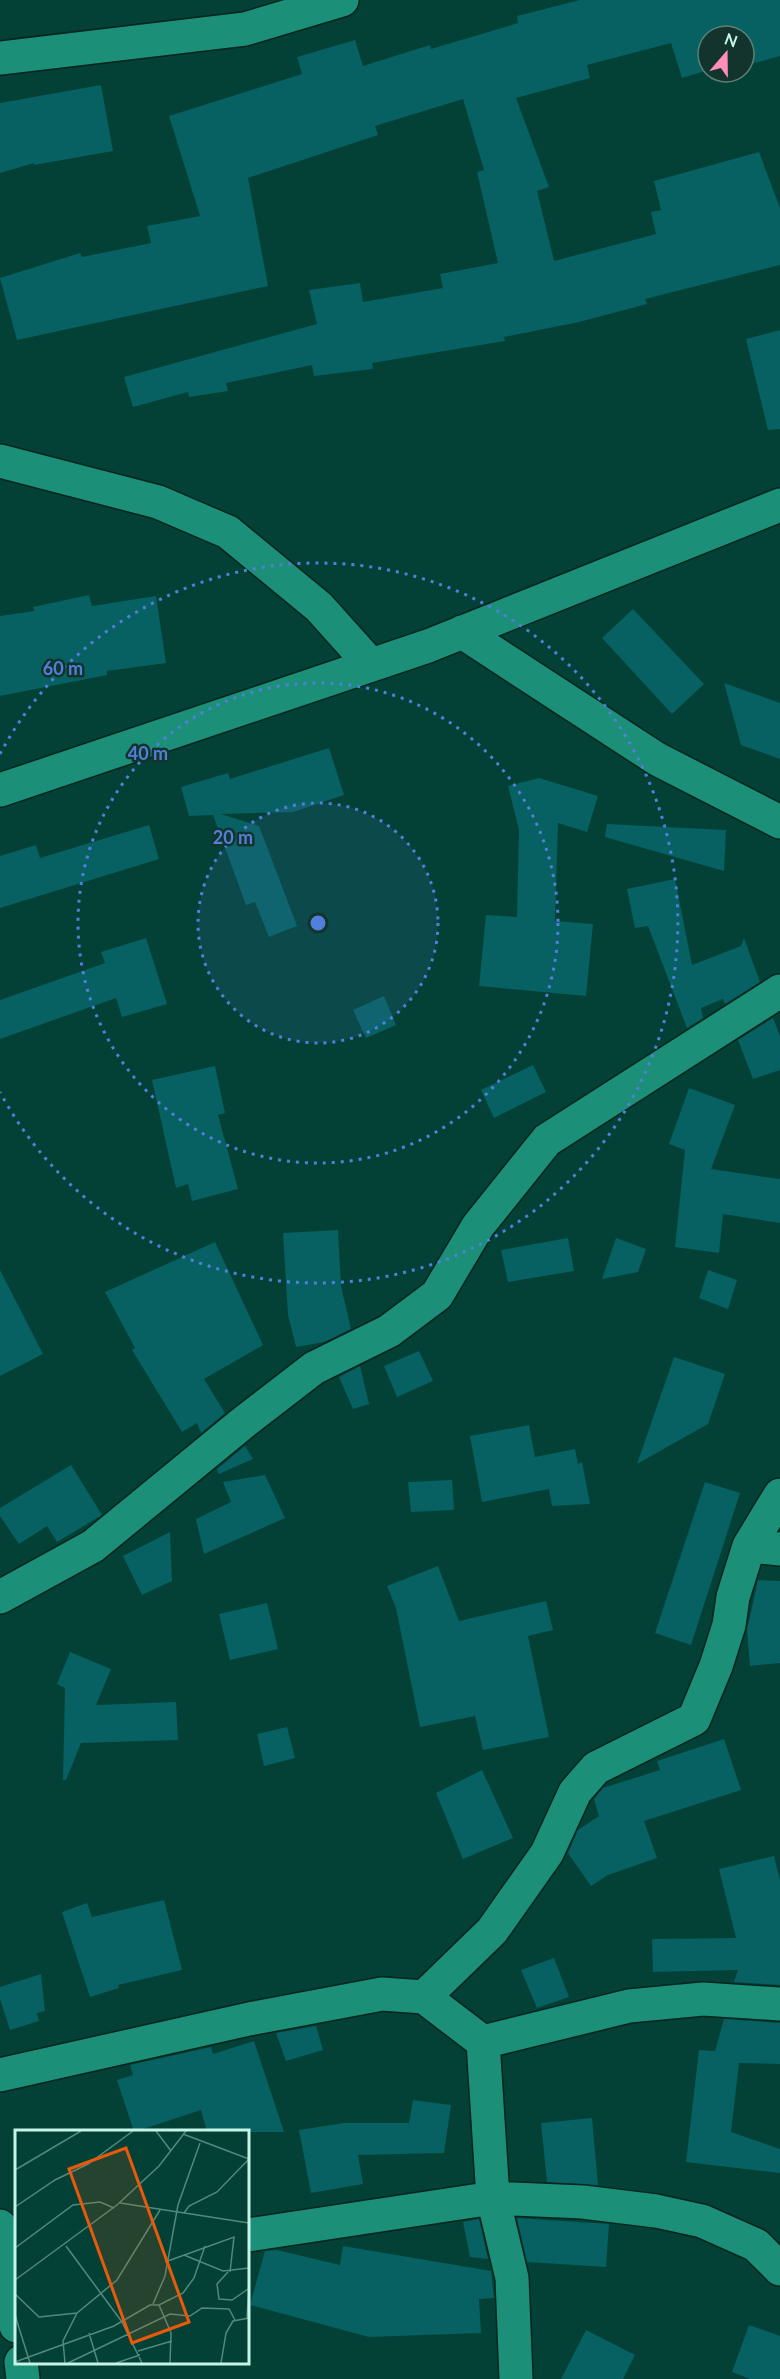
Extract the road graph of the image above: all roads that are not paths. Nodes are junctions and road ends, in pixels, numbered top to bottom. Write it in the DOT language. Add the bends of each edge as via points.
graph roads {
  1 [pos="342,0"];
  2 [pos="0,58"];
  3 [pos="0,461"];
  4 [pos="780,505"];
  5 [pos="462,632"];
  6 [pos="371,665"];
  7 [pos="0,790"];
  8 [pos="780,822"];
  9 [pos="780,992"];
  10 [pos="780,1495"];
  11 [pos="765,1547"];
  12 [pos="0,1597"];
  13 [pos="424,1997"];
  14 [pos="780,2004"];
  15 [pos="483,2042"];
  16 [pos="0,2075"];
  17 [pos="493,2198"];
  18 [pos="0,2226"];
  19 [pos="249,2235"];
  20 [pos="780,2269"];
  21 [pos="9,2284"];
  22 [pos="15,2320"];
  23 [pos="21,2364"];
  24 [pos="23,2379"];
  25 [pos="516,2379"];
  1 -- 2 [label="street" via="245,29"];
  3 -- 6 [label="street" via="158,502 228,532 319,607"];
  4 -- 5 [label="street"];
  5 -- 6 [label="street"];
  5 -- 8 [label="street" via="657,759"];
  6 -- 7 [label="street"];
  9 -- 12 [label="street" via="547,1140 478,1226 437,1295 389,1331 314,1368 93,1546"];
  10 -- 11 [label="street"];
  11 -- 13 [label="street" via="733,1596 729,1625 694,1719 596,1768 574,1792 547,1853 492,1931"];
  13 -- 15 [label="street"];
  13 -- 16 [label="street" via="382,1994 249,2019"];
  14 -- 15 [label="street" via="704,1999 628,2006"];
  15 -- 17 [label="street"];
  17 -- 19 [label="street"];
  17 -- 20 [label="street" via="604,2205 702,2221 756,2245"];
  17 -- 25 [label="street" via="513,2278"];
  18 -- 21 [label="street"];
  21 -- 22 [label="street"];
  23 -- 24 [label="street"];
}
